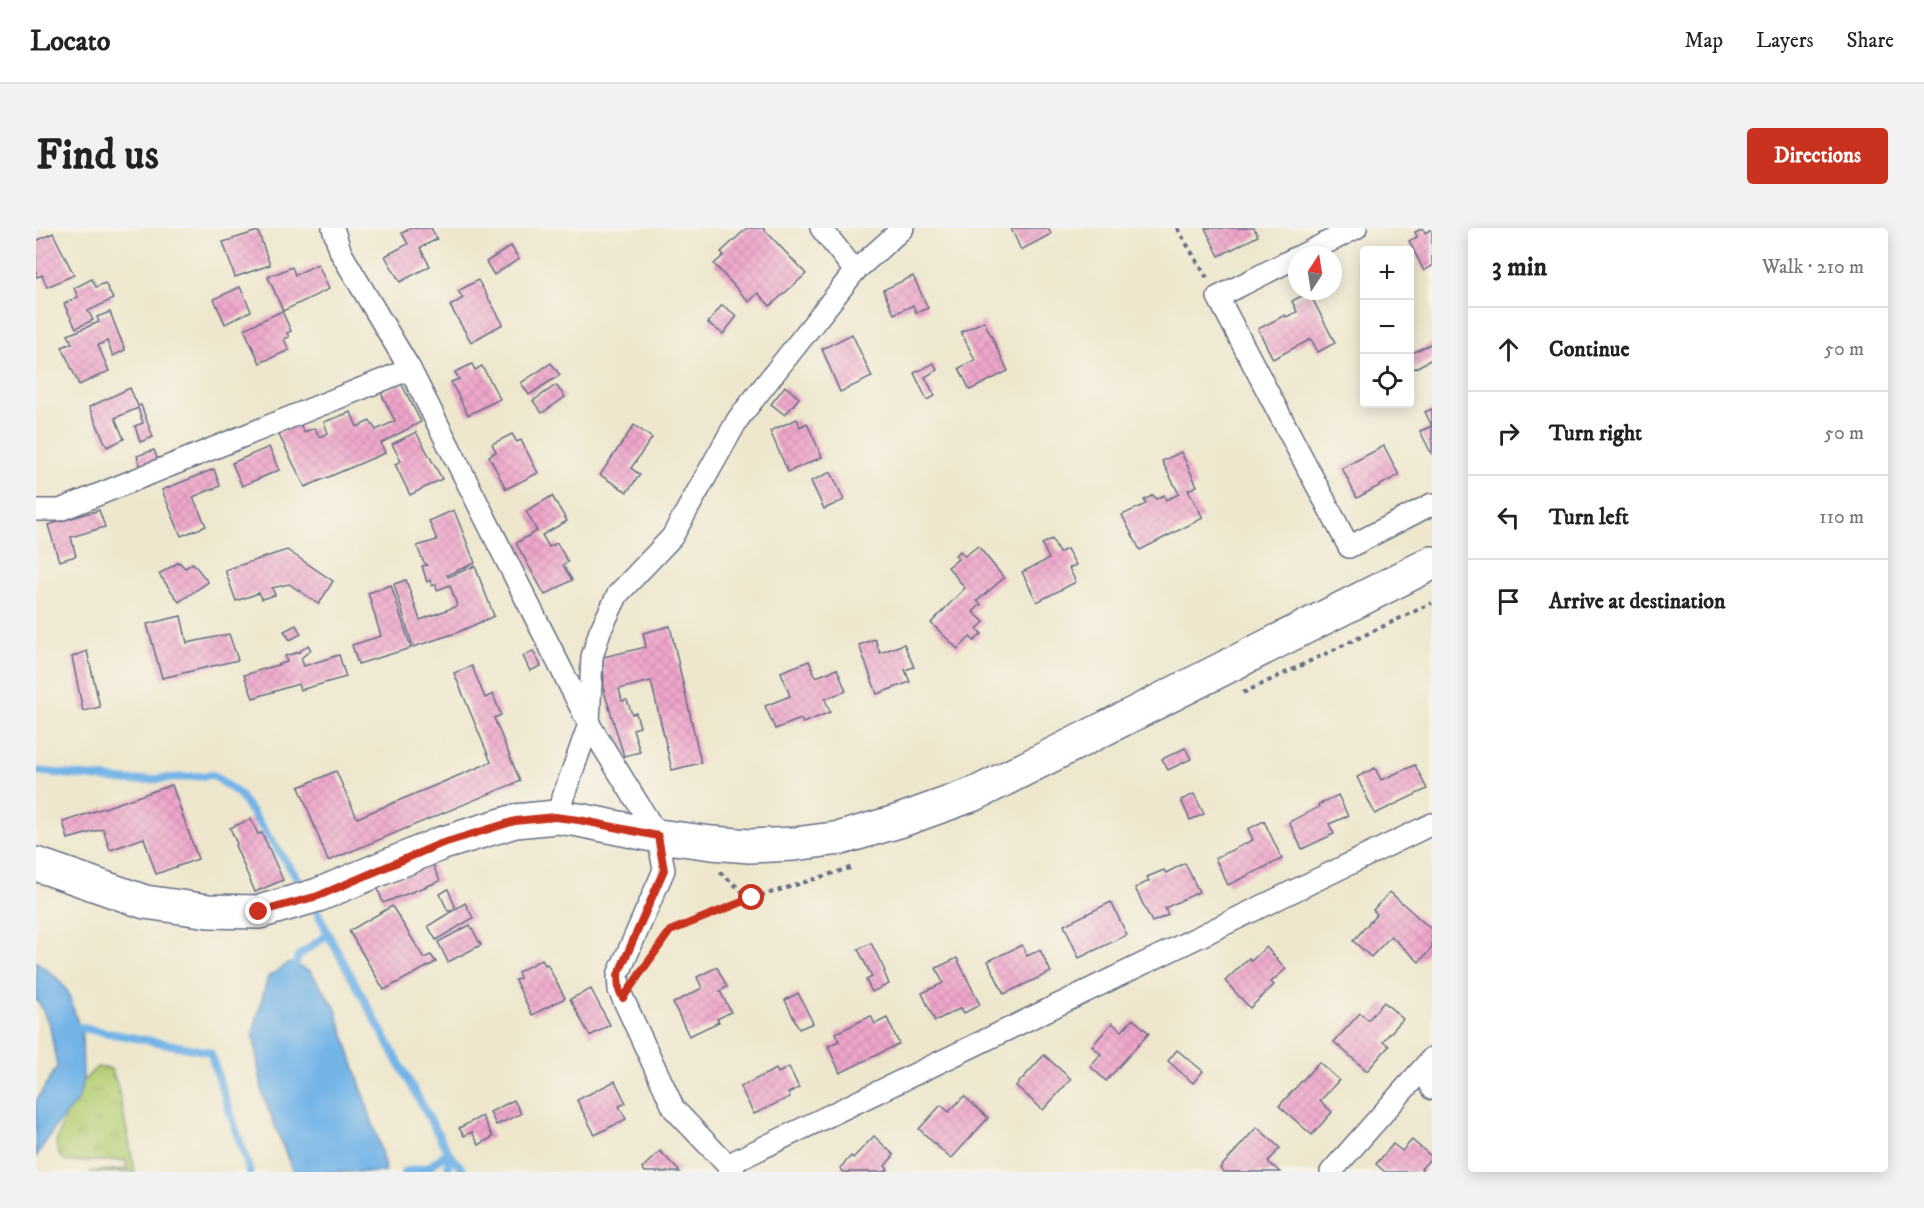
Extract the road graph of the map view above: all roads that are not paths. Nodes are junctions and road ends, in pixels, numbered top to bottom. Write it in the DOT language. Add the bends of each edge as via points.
graph roads {
  1 [pos="333,228"];
  2 [pos="821,228"];
  3 [pos="903,228"];
  4 [pos="1356,228"];
  5 [pos="1320,246"];
  6 [pos="1288,262"];
  7 [pos="855,271"];
  8 [pos="410,369"];
  9 [pos="1432,504"];
  10 [pos="36,510"];
  11 [pos="1432,563"];
  12 [pos="589,724"];
  13 [pos="555,817"];
  14 [pos="1432,824"];
  15 [pos="658,836"];
  16 [pos="36,864"];
  17 [pos="1428,1064"];
  18 [pos="1432,1089"];
  19 [pos="730,1168"];
  20 [pos="1331,1172"];
  1 -- 8 [label="street" via="341,253"];
  2 -- 7 [label="street"];
  3 -- 7 [label="street"];
  4 -- 5 [label="street"];
  6 -- 9 [label="street" via="1218,297 1349,547"];
  7 -- 12 [label="street" via="738,419 672,537 618,594 592,657"];
  8 -- 10 [label="street" via="60,510"];
  8 -- 12 [label="street"];
  11 -- 15 [label="main road" via="977,793 922,813 841,838 794,844 750,846"];
  12 -- 13 [label="street"];
  12 -- 15 [label="street"];
  13 -- 15 [label="main road"];
  13 -- 16 [label="main road" via="515,821 440,844 310,898 259,912 209,911 145,902"];
  14 -- 19 [label="street"];
  15 -- 19 [label="street" via="664,870 618,975 619,990 674,1109"];
  17 -- 18 [label="street"];
  17 -- 20 [label="street"];
}
